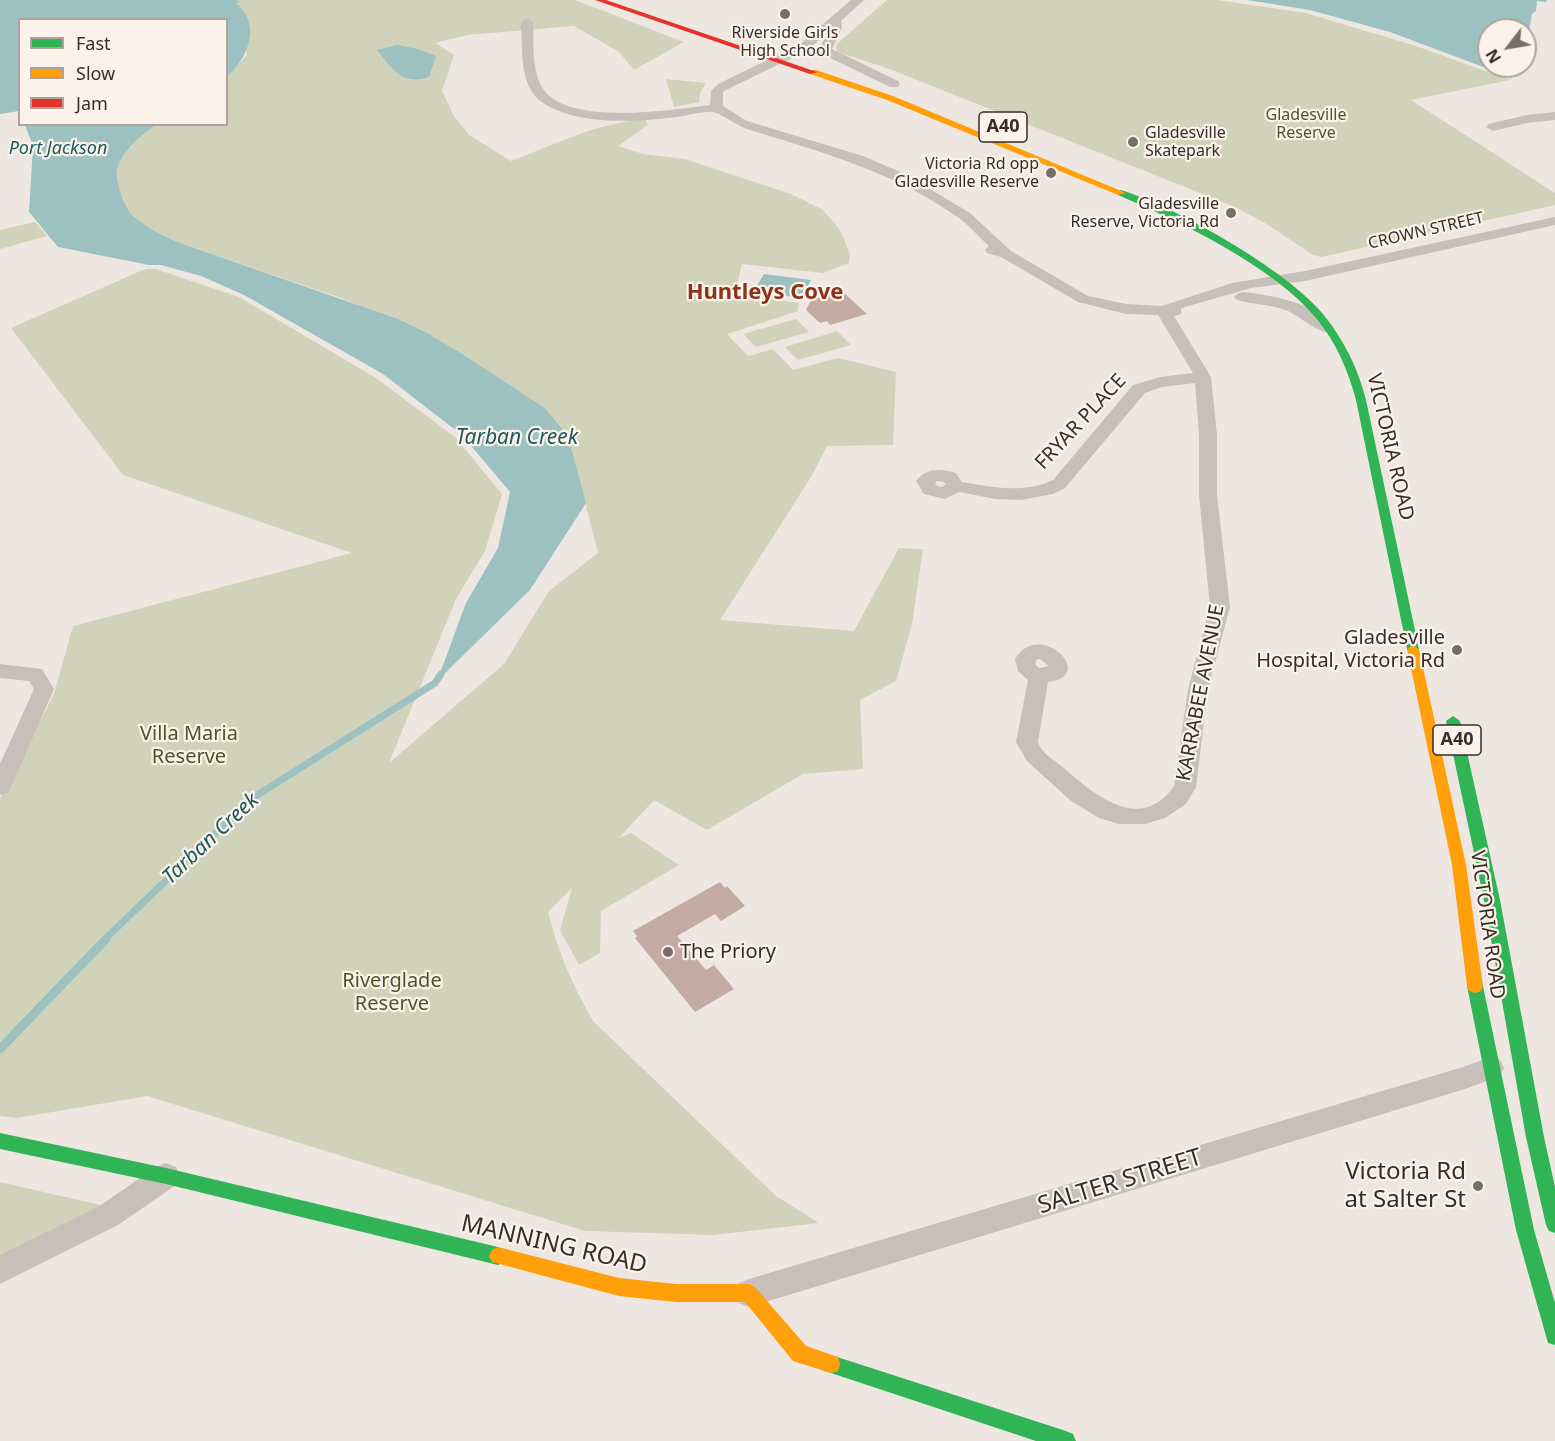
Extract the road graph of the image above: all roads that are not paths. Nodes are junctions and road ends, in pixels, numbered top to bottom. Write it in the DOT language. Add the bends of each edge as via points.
graph roads {
  1 [pos="599,0"];
  2 [pos="634,0"];
  3 [pos="858,0"];
  4 [pos="838,17"];
  5 [pos="527,22"];
  6 [pos="794,52"];
  7 [pos="778,60"];
  8 [pos="900,86"];
  9 [pos="716,108"];
  10 [pos="1555,116"];
  11 [pos="1493,126"];
  12 [pos="1555,221"];
  13 [pos="1217,237"];
  14 [pos="1288,262"];
  15 [pos="1305,276"];
  16 [pos="1282,282"];
  17 [pos="1317,288"];
  18 [pos="1219,293"];
  19 [pos="1242,297"];
  20 [pos="1163,311"];
  21 [pos="1332,332"];
  22 [pos="1203,377"];
  23 [pos="956,486"];
  24 [pos="0,671"];
  25 [pos="1040,676"];
  26 [pos="1449,703"];
  27 [pos="0,787"];
  28 [pos="1491,1068"];
  29 [pos="0,1142"];
  30 [pos="166,1176"];
  31 [pos="1555,1225"];
  32 [pos="0,1270"];
  33 [pos="749,1293"];
  34 [pos="1555,1335"];
  35 [pos="1066,1441"];
  1 -- 7 [label="main road, VICTORIA ROAD / A40"];
  2 -- 6 [label="main road"];
  3 -- 4 [label="street"];
  4 -- 6 [label="street"];
  4 -- 8 [label="street" via="836,34 826,51"];
  5 -- 9 [label="street" via="530,70 545,100 588,116 618,119"];
  6 -- 7 [label="street"];
  6 -- 8 [label="main road"];
  7 -- 9 [label="street" via="722,87 717,92"];
  7 -- 13 [label="main road, VICTORIA ROAD / A40" via="890,98 1134,198"];
  9 -- 20 [label="street" via="742,124 836,152 900,177 947,207 951,219 965,234 1083,299 1126,309"];
  10 -- 11 [label="street"];
  12 -- 15 [label="street, CROWN STREET"];
  13 -- 16 [label="main road, VICTORIA ROAD / A40"];
  13 -- 18 [label="street" via="1237,250 1249,266 1243,276"];
  14 -- 15 [label="main road"];
  15 -- 16 [label="street, CROWN STREET"];
  15 -- 17 [label="main road"];
  16 -- 18 [label="street"];
  16 -- 19 [label="street"];
  16 -- 21 [label="main road, VICTORIA ROAD / A40" via="1304,299"];
  18 -- 20 [label="street"];
  19 -- 20 [label="street" via="1189,310"];
  19 -- 21 [label="street" via="1287,304"];
  20 -- 22 [label="street, KARRABEE AVENUE"];
  21 -- 28 [label="main road, VICTORIA ROAD / A40" via="1354,373 1361,400 1459,865 1476,993"];
  22 -- 23 [label="street, FRYAR PLACE" via="1160,382 1139,389 1059,484 1050,488 1018,495"];
  22 -- 25 [label="street, KARRABEE AVENUE" via="1208,495 1220,607 1198,689 1185,787 1179,799 1159,812 1114,813 1097,807 1045,765 1030,751 1027,742"];
  24 -- 27 [label="street" via="35,674 44,689"];
  26 -- 31 [label="main road, VICTORIA ROAD / A40"];
  28 -- 33 [label="street, SALTER STREET"];
  28 -- 34 [label="main road, VICTORIA ROAD / A40" via="1527,1240"];
  29 -- 30 [label="main road, MANNING ROAD"];
  30 -- 32 [label="street" via="108,1216"];
  30 -- 33 [label="main road, MANNING ROAD" via="619,1287 676,1293"];
  33 -- 35 [label="main road" via="800,1354"];
}
